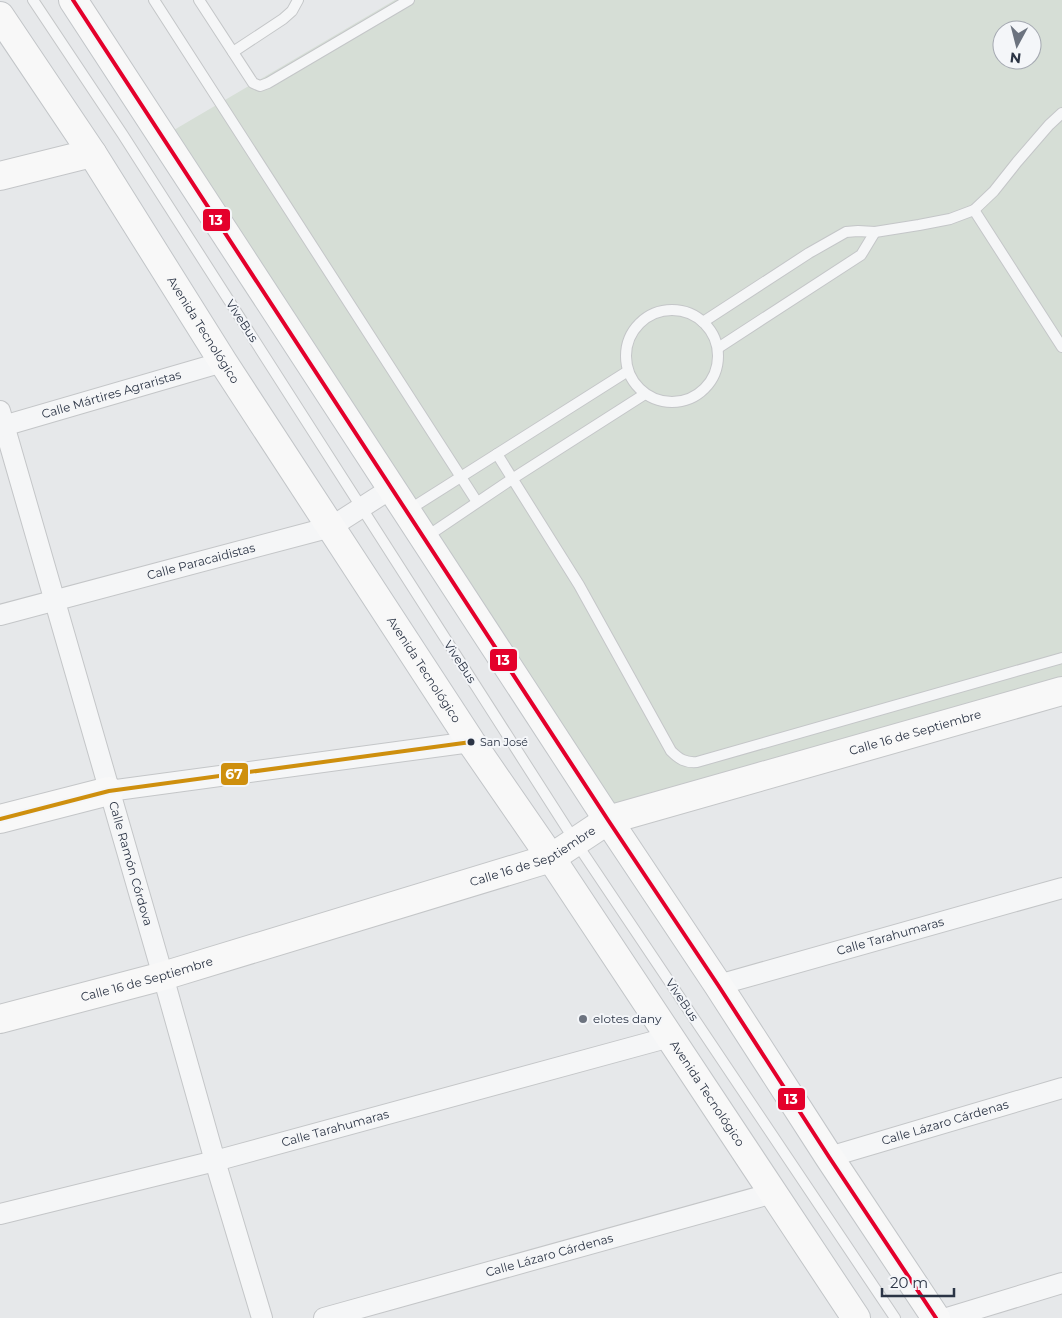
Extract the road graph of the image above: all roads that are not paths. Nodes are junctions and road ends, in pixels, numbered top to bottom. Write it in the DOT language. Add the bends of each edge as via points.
graph roads {
  1 [pos="33,0"];
  2 [pos="73,0"];
  3 [pos="154,0"];
  4 [pos="199,0"];
  5 [pos="298,0"];
  6 [pos="409,0"];
  7 [pos="0,16"];
  8 [pos="233,52"];
  9 [pos="1062,113"];
  10 [pos="92,152"];
  11 [pos="0,176"];
  12 [pos="974,210"];
  13 [pos="875,232"];
  14 [pos="703,322"];
  15 [pos="1062,347"];
  16 [pos="718,348"];
  17 [pos="224,362"];
  18 [pos="628,371"];
  19 [pos="645,394"];
  20 [pos="1,421"];
  21 [pos="497,454"];
  22 [pos="461,477"];
  23 [pos="512,479"];
  24 [pos="392,488"];
  25 [pos="477,502"];
  26 [pos="361,507"];
  27 [pos="407,511"];
  28 [pos="331,527"];
  29 [pos="425,538"];
  30 [pos="54,601"];
  31 [pos="0,614"];
  32 [pos="1062,658"];
  33 [pos="1062,692"];
  34 [pos="471,742"];
  35 [pos="110,791"];
  36 [pos="0,819"];
  37 [pos="608,820"];
  38 [pos="575,841"];
  39 [pos="551,858"];
  40 [pos="1062,888"];
  41 [pos="164,976"];
  42 [pos="718,985"];
  43 [pos="0,1019"];
  44 [pos="670,1037"];
  45 [pos="1062,1088"];
  46 [pos="829,1157"];
  47 [pos="215,1161"];
  48 [pos="773,1193"];
  49 [pos="0,1214"];
  50 [pos="1062,1283"];
  51 [pos="262,1318"];
  52 [pos="324,1318"];
  53 [pos="856,1318"];
  54 [pos="896,1318"];
  55 [pos="936,1318"];
  56 [pos="947,1318"];
  1 -- 26 [label="lane, ViveBus"];
  2 -- 24 [label="main road"];
  3 -- 22 [label="lane"];
  4 -- 8 [label="lane"];
  5 -- 8 [label="lane" via="284,19"];
  6 -- 8 [label="lane" via="263,86 253,83"];
  7 -- 10 [label="main road, Avenida Tecnológico"];
  9 -- 12 [label="lane"];
  10 -- 11 [label="main road"];
  10 -- 17 [label="main road, Avenida Tecnológico"];
  12 -- 13 [label="lane" via="950,219"];
  12 -- 15 [label="lane"];
  13 -- 14 [label="lane" via="846,232"];
  13 -- 16 [label="lane" via="861,255"];
  14 -- 16 [label="lane"];
  14 -- 18 [label="lane" via="685,312 665,310 646,318 632,332 626,351"];
  16 -- 19 [label="lane" via="717,366 710,383 697,395 680,402 661,402"];
  17 -- 20 [label="street, Calle Mártires Agraristas"];
  17 -- 28 [label="main road, Avenida Tecnológico"];
  18 -- 19 [label="lane"];
  18 -- 21 [label="lane"];
  19 -- 23 [label="lane"];
  20 -- 30 [label="street, Calle Ramón Córdova"];
  21 -- 22 [label="lane"];
  21 -- 23 [label="lane"];
  22 -- 25 [label="lane"];
  22 -- 27 [label="lane"];
  23 -- 25 [label="lane"];
  23 -- 32 [label="lane" via="579,585 671,751 686,762 697,762"];
  24 -- 26 [label="street, Calle Paracaidistas"];
  24 -- 27 [label="main road"];
  25 -- 29 [label="lane"];
  26 -- 28 [label="street, Calle Paracaidistas"];
  26 -- 38 [label="lane, ViveBus"];
  27 -- 29 [label="main road"];
  28 -- 30 [label="street, Calle Paracaidistas"];
  28 -- 34 [label="main road, Avenida Tecnológico"];
  29 -- 37 [label="main road"];
  30 -- 31 [label="street, Calle Paracaidistas"];
  30 -- 35 [label="street, Calle Ramón Córdova"];
  33 -- 37 [label="main road, Calle 16 de Septiembre"];
  34 -- 35 [label="street"];
  34 -- 39 [label="main road, Avenida Tecnológico"];
  35 -- 36 [label="main road"];
  35 -- 41 [label="street, Calle Ramón Córdova"];
  37 -- 38 [label="main road, Calle 16 de Septiembre"];
  37 -- 42 [label="main road"];
  38 -- 39 [label="main road, Calle 16 de Septiembre"];
  38 -- 54 [label="lane, ViveBus"];
  39 -- 41 [label="main road, Calle 16 de Septiembre"];
  39 -- 44 [label="main road, Avenida Tecnológico"];
  40 -- 42 [label="street, Calle Tarahumaras"];
  41 -- 43 [label="main road, Calle 16 de Septiembre"];
  41 -- 47 [label="street, Calle Ramón Córdova"];
  42 -- 46 [label="main road"];
  44 -- 47 [label="street, Calle Tarahumaras"];
  44 -- 48 [label="main road, Avenida Tecnológico"];
  45 -- 46 [label="street, Calle Lázaro Cárdenas"];
  46 -- 55 [label="main road"];
  47 -- 49 [label="street, Calle Tarahumaras"];
  47 -- 51 [label="street, Calle Ramón Córdova"];
  48 -- 52 [label="street, Calle Lázaro Cárdenas"];
  48 -- 53 [label="main road, Avenida Tecnológico"];
  50 -- 56 [label="street"];
}
